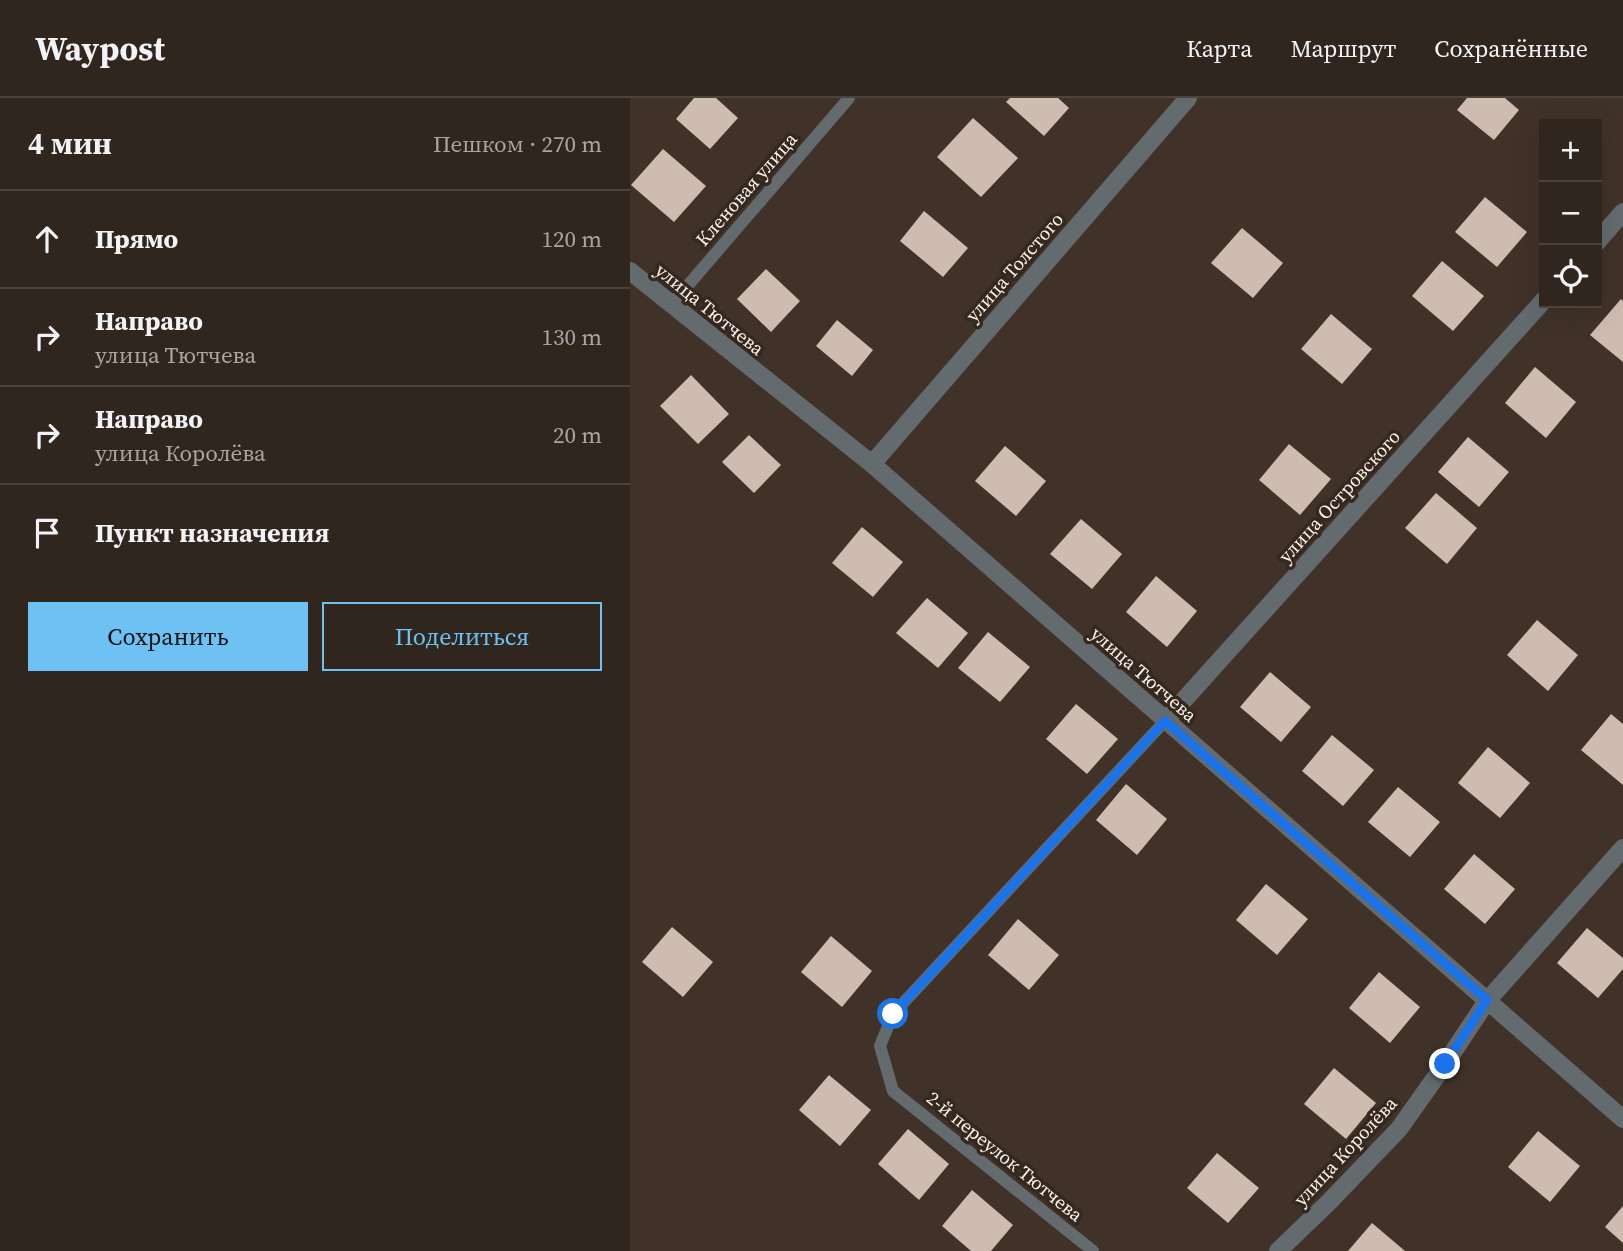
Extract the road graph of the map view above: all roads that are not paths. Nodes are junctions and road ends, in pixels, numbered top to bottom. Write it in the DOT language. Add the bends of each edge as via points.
graph roads {
  1 [pos="849,98"];
  2 [pos="1188,98"];
  3 [pos="1623,212"];
  4 [pos="1602,236"];
  5 [pos="630,271"];
  6 [pos="671,305"];
  7 [pos="1539,306"];
  8 [pos="872,464"];
  9 [pos="1165,721"];
  10 [pos="1623,848"];
  11 [pos="1487,1000"];
  12 [pos="1623,1119"];
  13 [pos="1093,1251"];
  14 [pos="1278,1251"];
  1 -- 6 [label="lane, Кленовая улица"];
  2 -- 8 [label="street, улица Толстого"];
  3 -- 4 [label="street"];
  5 -- 6 [label="street, улица Тютчева"];
  6 -- 8 [label="street, улица Тютчева"];
  7 -- 9 [label="street, улица Островского"];
  8 -- 9 [label="street, улица Тютчева"];
  9 -- 11 [label="street, улица Тютчева"];
  9 -- 13 [label="lane, 2-й переулок Тютчева" via="893,1014 880,1046 893,1091"];
  10 -- 11 [label="street, улица Королёва"];
  11 -- 12 [label="street, улица Тютчева"];
  11 -- 14 [label="street, улица Королёва" via="1399,1129"];
}
